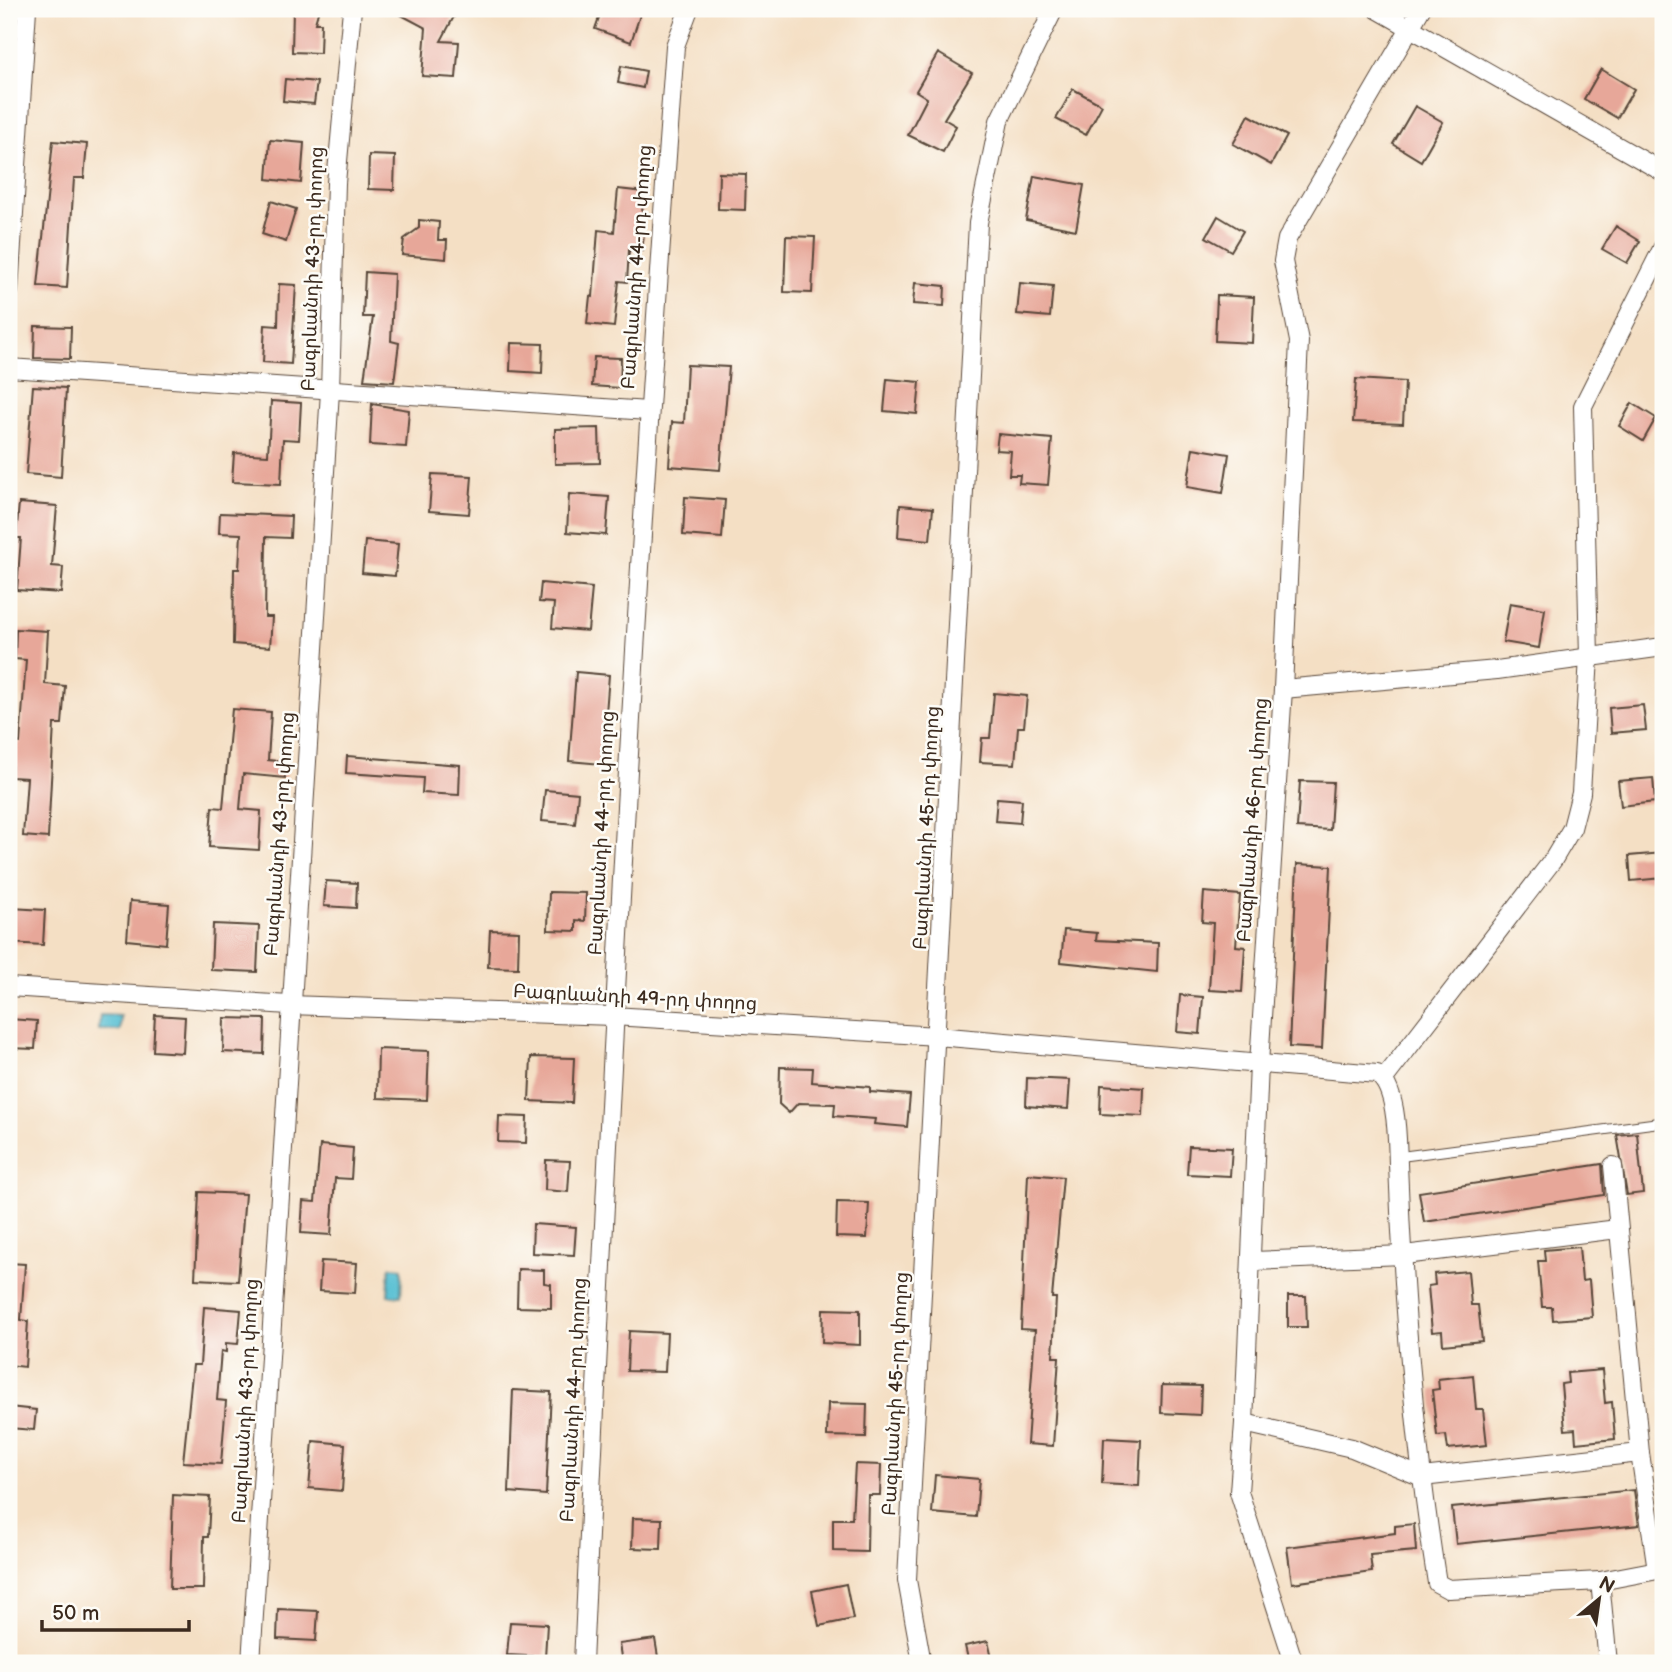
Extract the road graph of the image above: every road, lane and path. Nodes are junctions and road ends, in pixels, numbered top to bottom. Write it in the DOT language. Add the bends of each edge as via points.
graph roads {
  1 [pos="27,9"];
  2 [pos="352,9"];
  3 [pos="689,9"];
  4 [pos="1054,9"];
  5 [pos="1377,9"];
  6 [pos="1421,9"];
  7 [pos="1410,27"];
  8 [pos="1663,172"];
  9 [pos="1663,247"];
  10 [pos="9,291"];
  11 [pos="9,368"];
  12 [pos="330,391"];
  13 [pos="648,411"];
  14 [pos="1663,647"];
  15 [pos="1589,657"];
  16 [pos="1283,689"];
  17 [pos="9,987"];
  18 [pos="289,1005"];
  19 [pos="613,1016"];
  20 [pos="937,1036"];
  21 [pos="1259,1064"];
  22 [pos="1384,1079"];
  23 [pos="1663,1122"];
  24 [pos="1397,1157"];
  25 [pos="1613,1166"];
  26 [pos="1618,1229"];
  27 [pos="1404,1255"];
  28 [pos="1252,1261"];
  29 [pos="1244,1423"];
  30 [pos="1640,1453"];
  31 [pos="1422,1477"];
  32 [pos="1660,1570"];
  33 [pos="1600,1581"];
  34 [pos="251,1663"];
  35 [pos="583,1663"];
  36 [pos="922,1663"];
  37 [pos="1294,1663"];
  38 [pos="1608,1663"];
  1 -- 10 [label="street"];
  2 -- 12 [label="street, Բագրևանդի 43-րդ փողոց" via="336,183"];
  3 -- 13 [label="street, Բագրևանդի 44-րդ փողոց" via="675,46"];
  4 -- 20 [label="street, Բագրևանդի 45-րդ փողոց" via="999,121 978,223"];
  5 -- 7 [label="street"];
  6 -- 7 [label="street, Բագրևանդի 46-րդ փողոց"];
  7 -- 8 [label="street"];
  7 -- 16 [label="street, Բագրևանդի 46-րդ փողոց" via="1287,239 1283,261 1299,341"];
  9 -- 15 [label="street" via="1583,406"];
  11 -- 12 [label="street"];
  12 -- 13 [label="street"];
  12 -- 18 [label="street, Բագրևանդի 43-րդ փողոց"];
  13 -- 19 [label="street, Բագրևանդի 44-րդ փողոց"];
  14 -- 15 [label="street"];
  15 -- 16 [label="street"];
  15 -- 22 [label="street" via="1581,793 1572,828 1553,860"];
  16 -- 21 [label="street, Բագրևանդի 46-րդ փողոց"];
  17 -- 18 [label="street, Բագրևանդի 49-րդ փողոց"];
  18 -- 19 [label="street, Բագրևանդի 49-րդ փողոց"];
  18 -- 34 [label="street, Բագրևանդի 43-րդ փողոց"];
  19 -- 20 [label="street, Բագրևանդի 49-րդ փողոց"];
  19 -- 35 [label="street, Բագրևանդի 44-րդ փողոց"];
  20 -- 21 [label="street, Բագրևանդի 49-րդ փողոց"];
  20 -- 36 [label="street, Բագրևանդի 45-րդ փողոց" via="907,1580"];
  21 -- 22 [label="street, Բագրևանդի 49-րդ փողոց" via="1367,1072"];
  21 -- 28 [label="street, Բագրևանդի 46-րդ փողոց"];
  22 -- 24 [label="street" via="1390,1089"];
  23 -- 24 [label="lane"];
  24 -- 27 [label="street"];
  25 -- 26 [label="street"];
  26 -- 27 [label="street"];
  26 -- 30 [label="street"];
  27 -- 28 [label="street"];
  27 -- 31 [label="street"];
  28 -- 29 [label="street, Բագրևանդի 46-րդ փողոց"];
  29 -- 31 [label="street" via="1352,1448"];
  29 -- 37 [label="street, Բագրևանդի 46-րդ փողոց" via="1239,1492"];
  30 -- 31 [label="street"];
  30 -- 32 [label="street"];
  31 -- 33 [label="street" via="1437,1583 1448,1589"];
  32 -- 33 [label="street"];
  33 -- 38 [label="street"];
}
